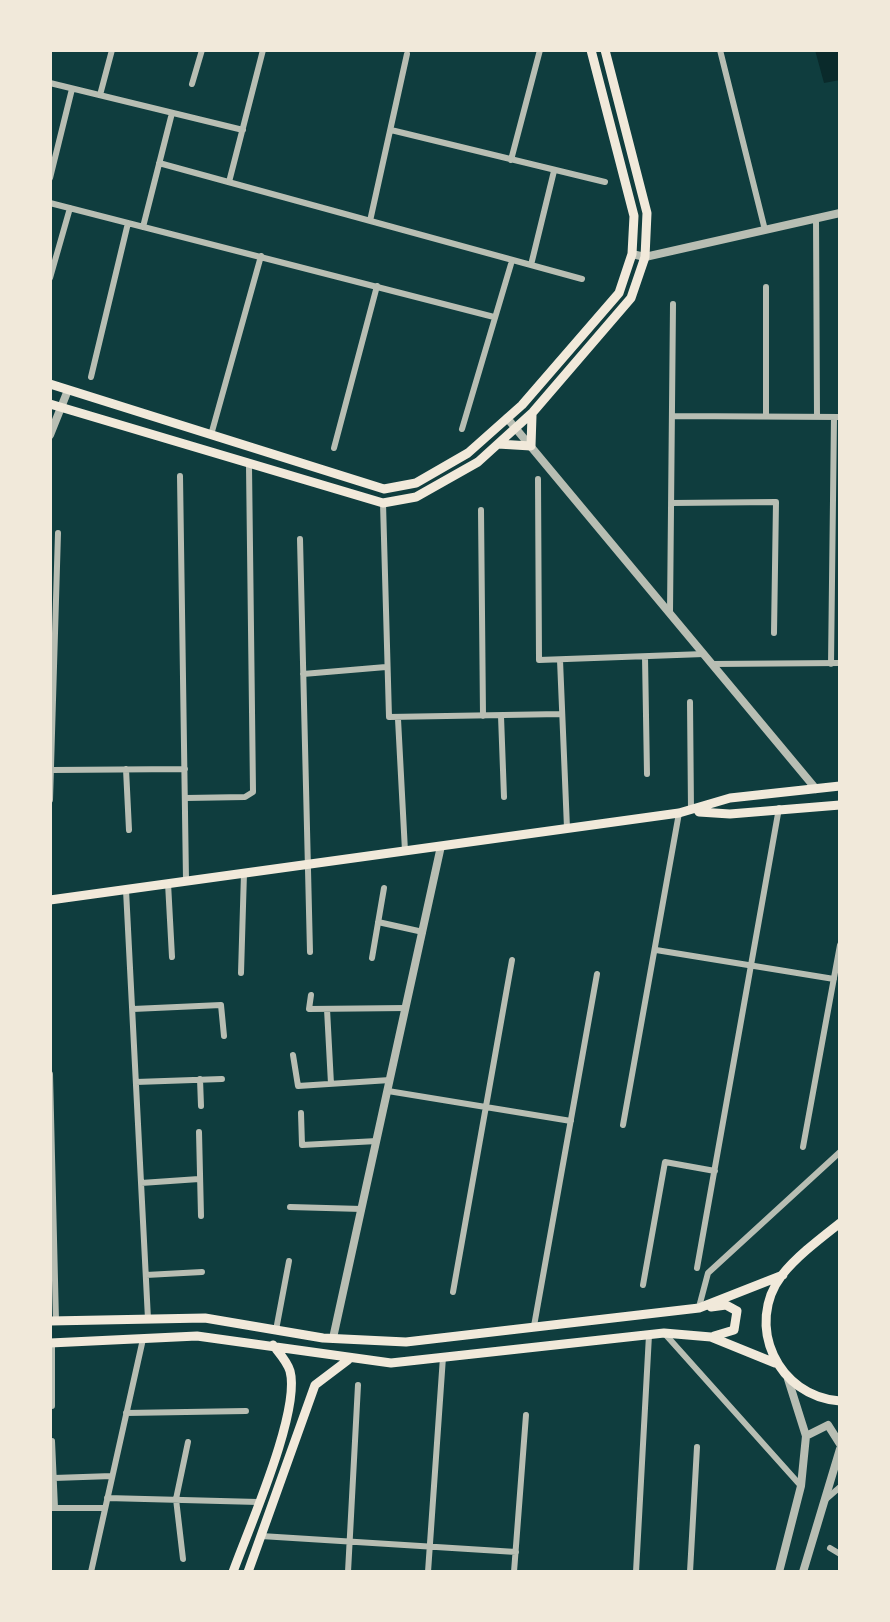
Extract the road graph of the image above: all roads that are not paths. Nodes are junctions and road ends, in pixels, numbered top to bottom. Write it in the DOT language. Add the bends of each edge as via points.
graph roads {
  1 [pos="112,50"];
  2 [pos="202,50"];
  3 [pos="263,50"];
  4 [pos="540,50"];
  5 [pos="592,50"];
  6 [pos="605,50"];
  7 [pos="720,50"];
  8 [pos="407,54"];
  9 [pos="50,83"];
  10 [pos="192,84"];
  11 [pos="72,88"];
  12 [pos="100,95"];
  13 [pos="172,113"];
  14 [pos="242,130"];
  15 [pos="391,130"];
  16 [pos="510,160"];
  17 [pos="159,163"];
  18 [pos="554,171"];
  19 [pos="50,178"];
  20 [pos="229,182"];
  21 [pos="604,182"];
  22 [pos="50,203"];
  23 [pos="70,208"];
  24 [pos="840,213"];
  25 [pos="816,218"];
  26 [pos="370,221"];
  27 [pos="128,223"];
  28 [pos="142,227"];
  29 [pos="765,230"];
  30 [pos="632,254"];
  31 [pos="261,256"];
  32 [pos="645,257"];
  33 [pos="510,264"];
  34 [pos="532,265"];
  35 [pos="50,278"];
  36 [pos="582,279"];
  37 [pos="377,286"];
  38 [pos="766,286"];
  39 [pos="673,304"];
  40 [pos="494,317"];
  41 [pos="91,377"];
  42 [pos="51,386"];
  43 [pos="68,390"];
  44 [pos="50,404"];
  45 [pos="62,409"];
  46 [pos="533,412"];
  47 [pos="673,416"];
  48 [pos="766,416"];
  49 [pos="817,417"];
  50 [pos="837,417"];
  51 [pos="507,418"];
  52 [pos="462,428"];
  53 [pos="516,428"];
  54 [pos="50,435"];
  55 [pos="212,435"];
  56 [pos="498,444"];
  57 [pos="531,446"];
  58 [pos="334,448"];
  59 [pos="249,466"];
  60 [pos="180,476"];
  61 [pos="538,479"];
  62 [pos="671,502"];
  63 [pos="383,503"];
  64 [pos="481,510"];
  65 [pos="58,533"];
  66 [pos="300,539"];
  67 [pos="836,569"];
  68 [pos="670,613"];
  69 [pos="774,633"];
  70 [pos="704,654"];
  71 [pos="645,657"];
  72 [pos="560,660"];
  73 [pos="712,664"];
  74 [pos="836,664"];
  75 [pos="386,667"];
  76 [pos="303,674"];
  77 [pos="690,702"];
  78 [pos="53,703"];
  79 [pos="562,714"];
  80 [pos="483,716"];
  81 [pos="501,716"];
  82 [pos="398,719"];
  83 [pos="126,769"];
  84 [pos="186,769"];
  85 [pos="52,770"];
  86 [pos="647,774"];
  87 [pos="840,786"];
  88 [pos="816,789"];
  89 [pos="504,797"];
  90 [pos="186,798"];
  91 [pos="50,800"];
  92 [pos="840,805"];
  93 [pos="779,807"];
  94 [pos="691,811"];
  95 [pos="679,814"];
  96 [pos="568,828"];
  97 [pos="129,830"];
  98 [pos="441,846"];
  99 [pos="405,851"];
  100 [pos="311,862"];
  101 [pos="244,873"];
  102 [pos="186,880"];
  103 [pos="168,883"];
  104 [pos="384,888"];
  105 [pos="126,889"];
  106 [pos="50,900"];
  107 [pos="378,922"];
  108 [pos="423,932"];
  109 [pos="840,945"];
  110 [pos="656,950"];
  111 [pos="310,952"];
  112 [pos="172,956"];
  113 [pos="372,958"];
  114 [pos="512,960"];
  115 [pos="751,966"];
  116 [pos="241,972"];
  117 [pos="597,974"];
  118 [pos="834,979"];
  119 [pos="310,995"];
  120 [pos="406,1008"];
  121 [pos="134,1010"];
  122 [pos="327,1010"];
  123 [pos="224,1036"];
  124 [pos="292,1055"];
  125 [pos="50,1074"];
  126 [pos="222,1079"];
  127 [pos="200,1080"];
  128 [pos="390,1080"];
  129 [pos="136,1082"];
  130 [pos="331,1084"];
  131 [pos="388,1091"];
  132 [pos="201,1106"];
  133 [pos="486,1107"];
  134 [pos="300,1113"];
  135 [pos="571,1121"];
  136 [pos="624,1125"];
  137 [pos="198,1132"];
  138 [pos="376,1141"];
  139 [pos="802,1147"];
  140 [pos="840,1152"];
  141 [pos="714,1171"];
  142 [pos="199,1180"];
  143 [pos="141,1183"];
  144 [pos="290,1206"];
  145 [pos="362,1209"];
  146 [pos="201,1216"];
  147 [pos="840,1223"];
  148 [pos="289,1261"];
  149 [pos="697,1268"];
  150 [pos="202,1272"];
  151 [pos="146,1275"];
  152 [pos="782,1275"];
  153 [pos="643,1285"];
  154 [pos="453,1292"];
  155 [pos="699,1308"];
  156 [pos="148,1319"];
  157 [pos="53,1321"];
  158 [pos="534,1326"];
  159 [pos="276,1330"];
  160 [pos="664,1333"];
  161 [pos="649,1334"];
  162 [pos="711,1337"];
  163 [pos="143,1338"];
  164 [pos="333,1338"];
  165 [pos="51,1342"];
  166 [pos="272,1345"];
  167 [pos="442,1357"];
  168 [pos="348,1360"];
  169 [pos="775,1363"];
  170 [pos="788,1379"];
  171 [pos="358,1385"];
  172 [pos="290,1394"];
  173 [pos="309,1401"];
  174 [pos="840,1401"];
  175 [pos="52,1406"];
  176 [pos="246,1411"];
  177 [pos="126,1413"];
  178 [pos="526,1415"];
  179 [pos="806,1436"];
  180 [pos="52,1442"];
  181 [pos="188,1442"];
  182 [pos="840,1446"];
  183 [pos="697,1447"];
  184 [pos="112,1476"];
  185 [pos="54,1478"];
  186 [pos="801,1486"];
  187 [pos="840,1487"];
  188 [pos="107,1498"];
  189 [pos="176,1500"];
  190 [pos="824,1501"];
  191 [pos="258,1502"];
  192 [pos="52,1508"];
  193 [pos="105,1508"];
  194 [pos="261,1536"];
  195 [pos="350,1542"];
  196 [pos="429,1547"];
  197 [pos="830,1548"];
  198 [pos="516,1552"];
  199 [pos="840,1554"];
  200 [pos="183,1559"];
  201 [pos="90,1572"];
  202 [pos="232,1572"];
  203 [pos="248,1572"];
  204 [pos="348,1572"];
  205 [pos="428,1572"];
  206 [pos="514,1572"];
  207 [pos="636,1572"];
  208 [pos="690,1572"];
  209 [pos="779,1572"];
  210 [pos="803,1572"];
  1 -- 12 [label="street"];
  2 -- 10 [label="street"];
  3 -- 14 [label="street"];
  4 -- 16 [label="street"];
  5 -- 30 [label="main road" via="634,216"];
  6 -- 32 [label="main road" via="646,213"];
  7 -- 29 [label="street"];
  8 -- 15 [label="street"];
  9 -- 11 [label="street"];
  11 -- 12 [label="street"];
  11 -- 19 [label="street"];
  12 -- 13 [label="street"];
  13 -- 14 [label="street"];
  13 -- 17 [label="street"];
  14 -- 20 [label="street"];
  15 -- 16 [label="street"];
  15 -- 26 [label="street"];
  16 -- 18 [label="street"];
  17 -- 20 [label="street"];
  17 -- 28 [label="street"];
  18 -- 21 [label="street"];
  18 -- 34 [label="street"];
  20 -- 26 [label="street"];
  22 -- 23 [label="street"];
  23 -- 27 [label="street"];
  23 -- 35 [label="street"];
  24 -- 25 [label="street"];
  25 -- 29 [label="street"];
  25 -- 49 [label="street"];
  26 -- 34 [label="street"];
  27 -- 28 [label="street"];
  27 -- 41 [label="street"];
  28 -- 31 [label="street"];
  29 -- 32 [label="street"];
  30 -- 32 [label="street"];
  30 -- 51 [label="main road" via="618,293"];
  31 -- 37 [label="street"];
  31 -- 55 [label="street"];
  32 -- 46 [label="main road" via="631,298"];
  33 -- 40 [label="street"];
  34 -- 36 [label="street"];
  37 -- 40 [label="street"];
  37 -- 58 [label="street"];
  38 -- 48 [label="street"];
  39 -- 47 [label="street"];
  40 -- 52 [label="street"];
  42 -- 43 [label="main road"];
  43 -- 45 [label="street"];
  43 -- 55 [label="main road"];
  44 -- 45 [label="main road"];
  45 -- 54 [label="street"];
  45 -- 59 [label="main road"];
  46 -- 53 [label="main road"];
  46 -- 57 [label="main road"];
  47 -- 48 [label="street"];
  47 -- 62 [label="street"];
  48 -- 49 [label="street"];
  49 -- 50 [label="street"];
  50 -- 67 [label="street"];
  51 -- 53 [label="street"];
  51 -- 55 [label="main road" via="468,453 416,483 384,489"];
  53 -- 56 [label="main road"];
  53 -- 57 [label="street"];
  56 -- 57 [label="main road"];
  56 -- 63 [label="main road" via="416,497"];
  57 -- 68 [label="street"];
  59 -- 63 [label="main road"];
  59 -- 90 [label="street" via="254,792"];
  60 -- 84 [label="street"];
  61 -- 72 [label="street" via="539,660"];
  62 -- 68 [label="street"];
  62 -- 69 [label="street" via="776,502"];
  63 -- 75 [label="street"];
  64 -- 80 [label="street"];
  65 -- 78 [label="street"];
  66 -- 76 [label="street"];
  67 -- 74 [label="street"];
  68 -- 70 [label="street"];
  70 -- 71 [label="street"];
  70 -- 73 [label="street"];
  71 -- 72 [label="street"];
  71 -- 86 [label="street"];
  72 -- 79 [label="street"];
  73 -- 74 [label="street"];
  73 -- 88 [label="street"];
  75 -- 76 [label="street"];
  75 -- 82 [label="street" via="389,716"];
  76 -- 100 [label="street"];
  77 -- 94 [label="street"];
  78 -- 85 [label="street"];
  79 -- 81 [label="street"];
  79 -- 96 [label="street"];
  80 -- 81 [label="street"];
  80 -- 82 [label="street"];
  81 -- 89 [label="street"];
  82 -- 99 [label="street"];
  83 -- 84 [label="street"];
  83 -- 85 [label="street"];
  83 -- 97 [label="street"];
  84 -- 90 [label="street"];
  85 -- 91 [label="street"];
  87 -- 88 [label="main road"];
  88 -- 94 [label="main road" via="730,798"];
  90 -- 102 [label="street"];
  92 -- 93 [label="main road"];
  93 -- 94 [label="main road"];
  93 -- 115 [label="street"];
  94 -- 95 [label="main road"];
  95 -- 96 [label="main road"];
  95 -- 110 [label="street"];
  96 -- 98 [label="main road"];
  98 -- 99 [label="main road"];
  98 -- 108 [label="street"];
  99 -- 100 [label="main road"];
  100 -- 101 [label="main road"];
  100 -- 111 [label="street"];
  101 -- 102 [label="main road"];
  101 -- 116 [label="street"];
  102 -- 103 [label="main road"];
  103 -- 105 [label="main road"];
  103 -- 112 [label="street"];
  104 -- 107 [label="street"];
  105 -- 106 [label="main road"];
  105 -- 121 [label="street"];
  107 -- 108 [label="street"];
  107 -- 113 [label="street"];
  108 -- 120 [label="street"];
  109 -- 118 [label="street"];
  110 -- 115 [label="street"];
  110 -- 136 [label="street"];
  114 -- 133 [label="street"];
  115 -- 118 [label="street"];
  115 -- 141 [label="street"];
  117 -- 135 [label="street"];
  118 -- 139 [label="street"];
  119 -- 122 [label="street" via="310,1009"];
  120 -- 122 [label="street"];
  120 -- 128 [label="street"];
  121 -- 123 [label="street" via="221,1005"];
  121 -- 129 [label="street"];
  122 -- 130 [label="street"];
  124 -- 130 [label="street" via="298,1086"];
  125 -- 157 [label="street"];
  126 -- 127 [label="street"];
  127 -- 129 [label="street"];
  127 -- 132 [label="street"];
  128 -- 130 [label="street"];
  128 -- 131 [label="street"];
  129 -- 143 [label="street"];
  131 -- 133 [label="street"];
  131 -- 138 [label="street"];
  133 -- 135 [label="street"];
  133 -- 154 [label="street"];
  134 -- 138 [label="street" via="302,1144"];
  135 -- 158 [label="street"];
  137 -- 142 [label="street"];
  138 -- 145 [label="street"];
  140 -- 155 [label="street" via="708,1273"];
  141 -- 149 [label="street"];
  141 -- 153 [label="street" via="665,1162"];
  142 -- 143 [label="street"];
  142 -- 146 [label="street"];
  143 -- 151 [label="street"];
  144 -- 145 [label="street"];
  145 -- 164 [label="street"];
  147 -- 152 [label="main road"];
  148 -- 159 [label="street"];
  150 -- 151 [label="street"];
  151 -- 156 [label="street"];
  152 -- 155 [label="main road"];
  152 -- 169 [label="main road" via="766,1318"];
  155 -- 158 [label="main road"];
  155 -- 162 [label="main road" via="726,1305 737,1311 734,1330"];
  156 -- 157 [label="main road"];
  156 -- 159 [label="main road" via="205,1318"];
  158 -- 164 [label="main road" via="406,1342"];
  159 -- 164 [label="main road"];
  160 -- 161 [label="main road"];
  160 -- 162 [label="main road"];
  160 -- 186 [label="street"];
  161 -- 167 [label="main road"];
  161 -- 207 [label="street"];
  162 -- 169 [label="main road"];
  163 -- 165 [label="main road"];
  163 -- 166 [label="main road"];
  163 -- 177 [label="street"];
  165 -- 175 [label="street"];
  166 -- 168 [label="main road"];
  166 -- 172 [label="main road" via="291,1374"];
  167 -- 168 [label="main road"];
  167 -- 196 [label="street"];
  168 -- 173 [label="main road" via="327,1372"];
  169 -- 170 [label="main road"];
  170 -- 174 [label="main road"];
  170 -- 179 [label="street"];
  171 -- 195 [label="street"];
  172 -- 173 [label="main road" via="305,1394"];
  172 -- 191 [label="main road"];
  173 -- 194 [label="main road"];
  176 -- 177 [label="street"];
  177 -- 184 [label="street"];
  178 -- 198 [label="street"];
  179 -- 182 [label="street" via="828,1425"];
  179 -- 186 [label="street"];
  180 -- 185 [label="street"];
  181 -- 189 [label="street"];
  182 -- 190 [label="street"];
  183 -- 208 [label="street"];
  184 -- 185 [label="street"];
  184 -- 188 [label="street"];
  185 -- 192 [label="street"];
  186 -- 209 [label="street"];
  187 -- 190 [label="street"];
  188 -- 189 [label="street"];
  188 -- 193 [label="street"];
  189 -- 191 [label="street"];
  189 -- 200 [label="street"];
  190 -- 210 [label="street"];
  191 -- 202 [label="main road"];
  192 -- 193 [label="street"];
  193 -- 201 [label="street"];
  194 -- 195 [label="street"];
  194 -- 203 [label="main road"];
  195 -- 196 [label="street"];
  195 -- 204 [label="street"];
  196 -- 198 [label="street"];
  196 -- 205 [label="street"];
  197 -- 199 [label="street"];
  198 -- 206 [label="street"];
}
